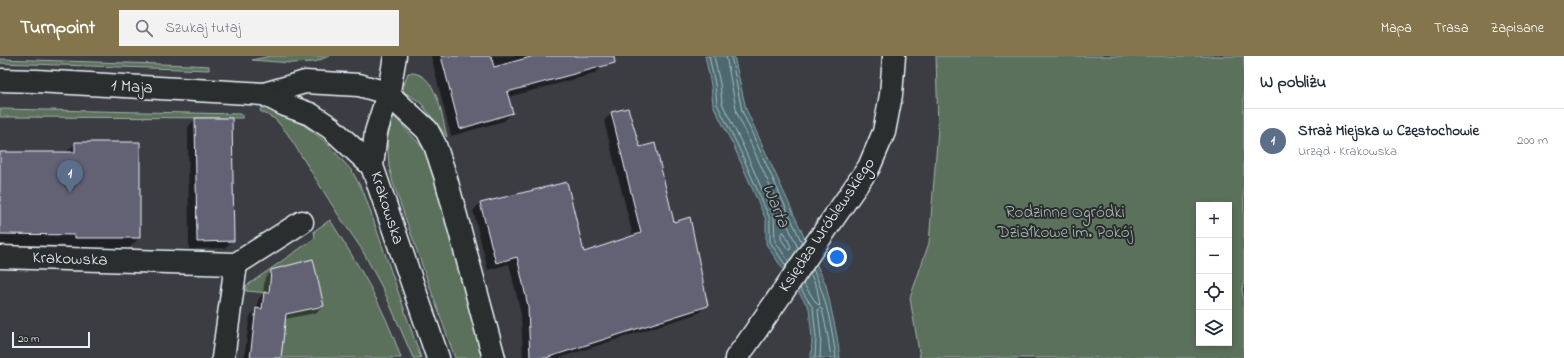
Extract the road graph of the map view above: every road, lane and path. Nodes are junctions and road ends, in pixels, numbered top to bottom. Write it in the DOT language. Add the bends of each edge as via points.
graph roads {
  1 [pos="395,56"];
  2 [pos="894,56"];
  3 [pos="0,80"];
  4 [pos="387,93"];
  5 [pos="264,94"];
  6 [pos="372,166"];
  7 [pos="302,222"];
  8 [pos="0,257"];
  9 [pos="236,264"];
  10 [pos="741,351"];
  11 [pos="223,358"];
  12 [pos="438,358"];
  13 [pos="494,358"];
  1 -- 4 [label="main road, Krakowska" via="394,71"];
  2 -- 10 [label="main road, Księdza Wróblewskiego" via="891,95 884,132 869,167"];
  3 -- 5 [label="main road, 1 Maja"];
  4 -- 5 [label="main road, 1 Maja" via="359,85 305,82"];
  4 -- 6 [label="main road, Krakowska" via="376,132"];
  4 -- 13 [label="main road, 1 Maja" via="427,130 435,145"];
  5 -- 6 [label="main road, 1 Maja" via="310,114 331,128"];
  6 -- 12 [label="main road, Krakowska"];
  7 -- 9 [label="main road"];
  8 -- 9 [label="main road, Krakowska"];
  9 -- 11 [label="main road"];
}
